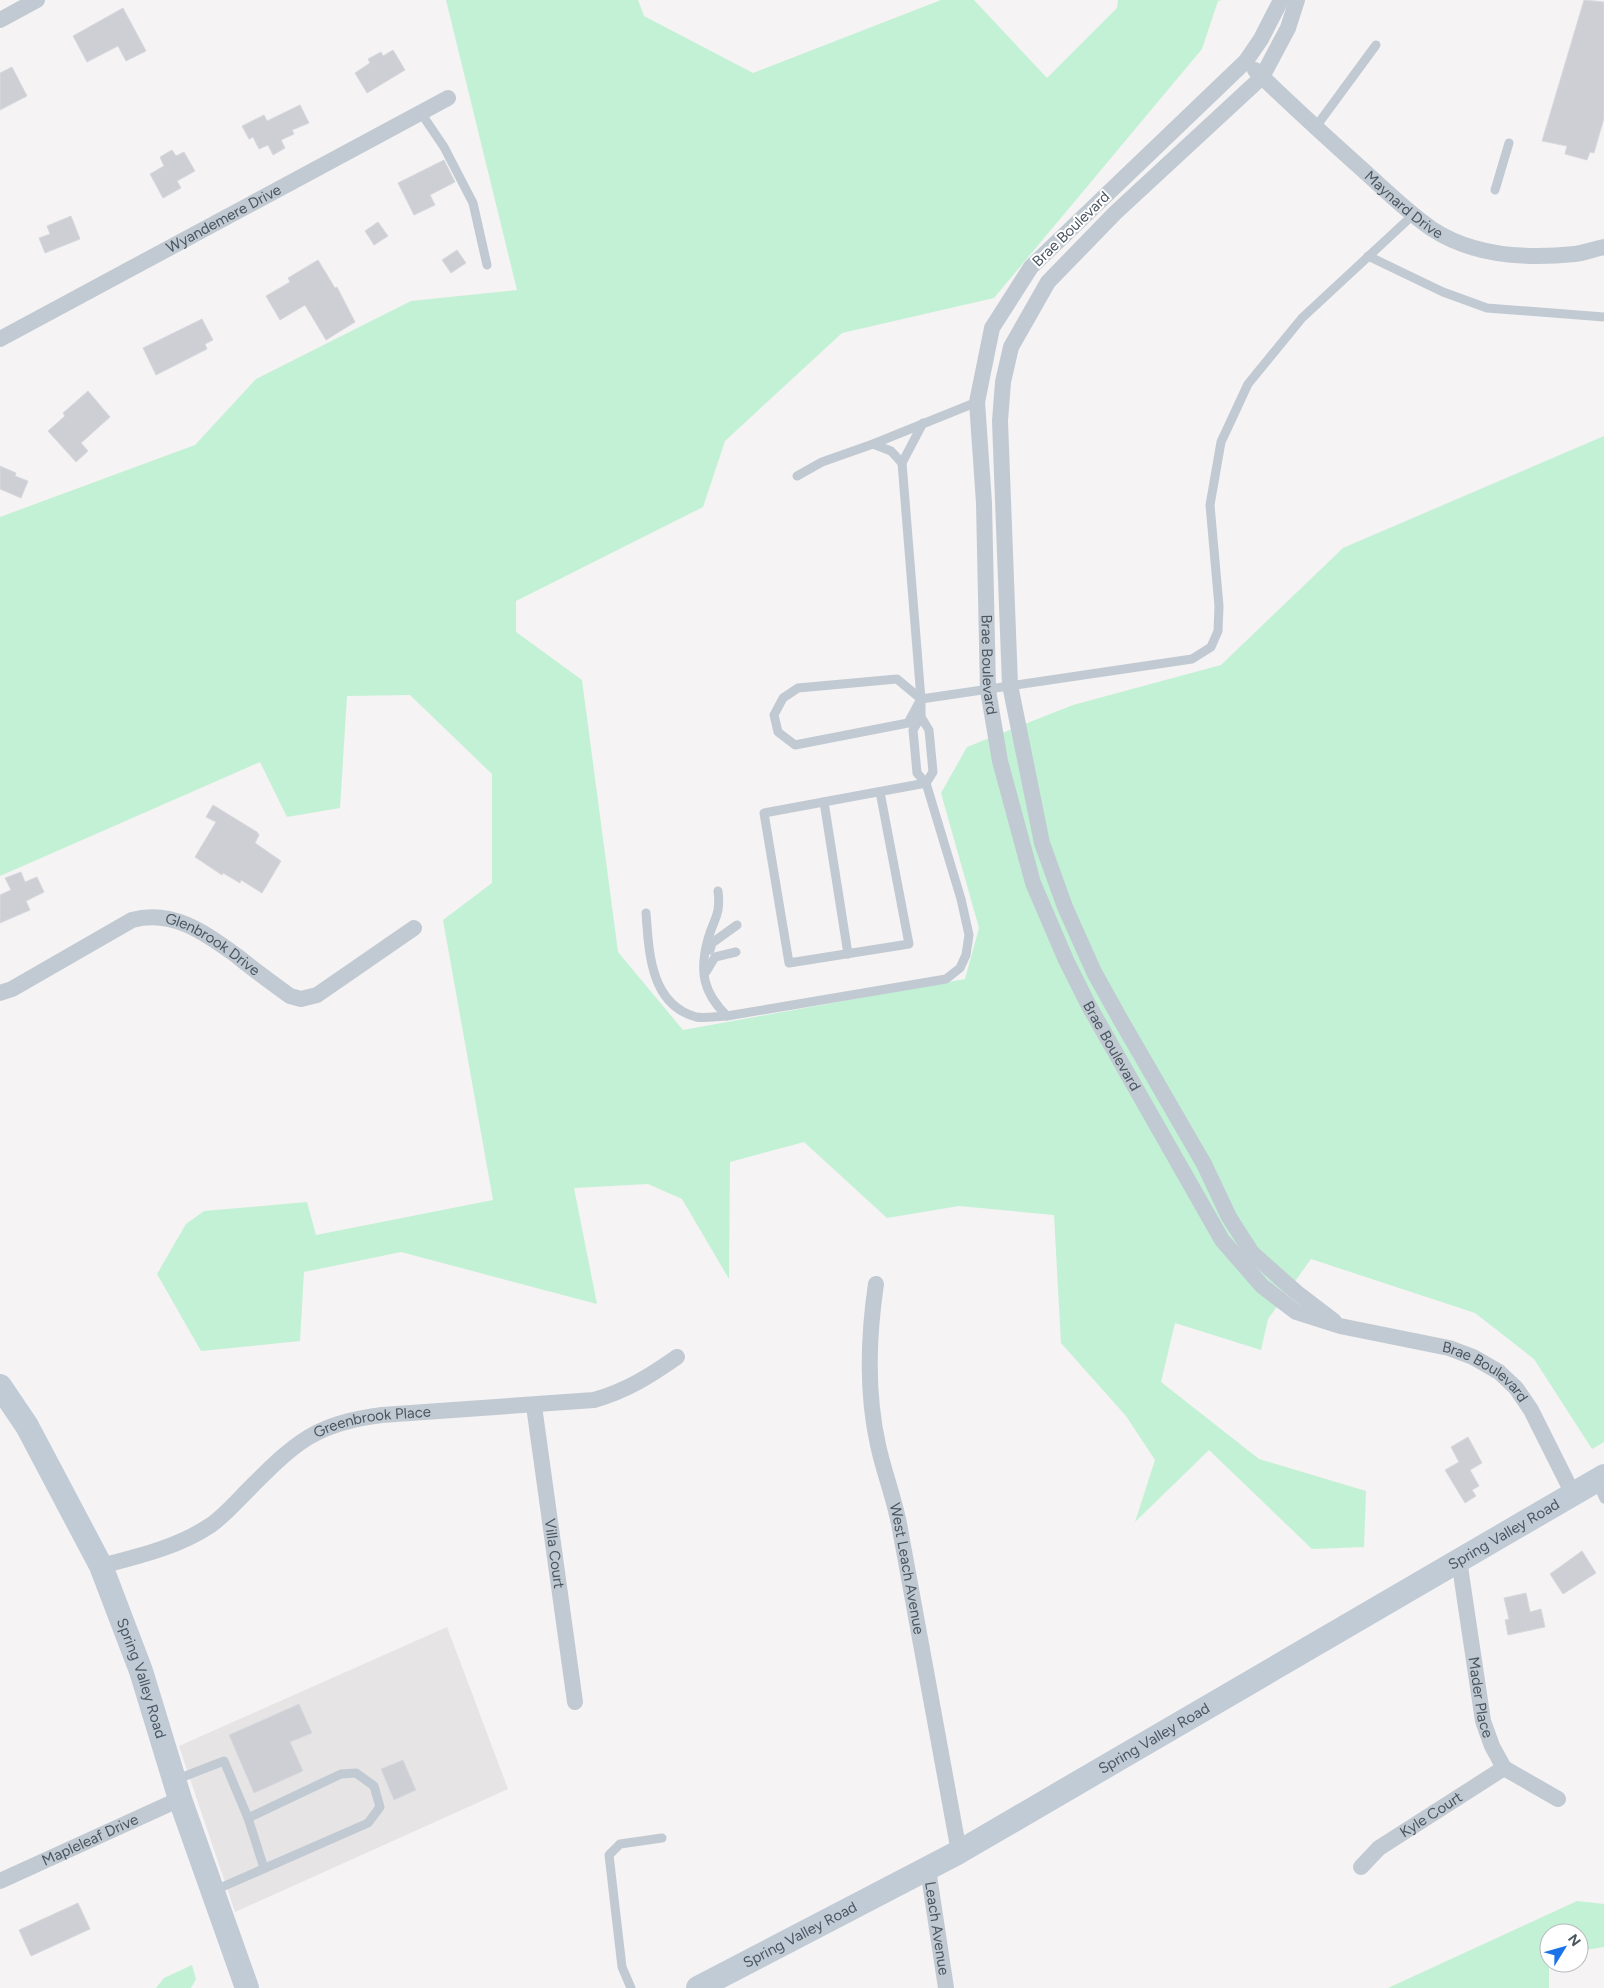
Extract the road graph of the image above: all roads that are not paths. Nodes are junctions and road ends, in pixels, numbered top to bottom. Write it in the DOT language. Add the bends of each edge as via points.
graph roads {
  1 [pos="37,0"];
  2 [pos="1281,0"];
  3 [pos="1298,0"];
  4 [pos="0,20"];
  5 [pos="1376,45"];
  6 [pos="1246,61"];
  7 [pos="1262,77"];
  8 [pos="448,98"];
  9 [pos="421,113"];
  10 [pos="1315,128"];
  11 [pos="1508,143"];
  12 [pos="1495,190"];
  13 [pos="1413,215"];
  14 [pos="1604,247"];
  15 [pos="1368,256"];
  16 [pos="487,265"];
  17 [pos="1604,317"];
  18 [pos="0,339"];
  19 [pos="977,402"];
  20 [pos="923,423"];
  21 [pos="873,444"];
  22 [pos="902,463"];
  23 [pos="797,476"];
  24 [pos="1010,685"];
  25 [pos="988,690"];
  26 [pos="921,699"];
  27 [pos="921,717"];
  28 [pos="926,783"];
  29 [pos="880,792"];
  30 [pos="824,802"];
  31 [pos="718,891"];
  32 [pos="646,913"];
  33 [pos="737,925"];
  34 [pos="414,928"];
  35 [pos="736,952"];
  36 [pos="848,954"];
  37 [pos="703,977"];
  38 [pos="0,992"];
  39 [pos="727,1016"];
  40 [pos="876,1284"];
  41 [pos="1340,1326"];
  42 [pos="677,1357"];
  43 [pos="0,1386"];
  44 [pos="534,1406"];
  45 [pos="1601,1485"];
  46 [pos="1573,1494"];
  47 [pos="1460,1560"];
  48 [pos="101,1566"];
  49 [pos="575,1702"];
  50 [pos="1504,1768"];
  51 [pos="177,1789"];
  52 [pos="1558,1799"];
  53 [pos="248,1818"];
  54 [pos="662,1838"];
  55 [pos="958,1852"];
  56 [pos="1361,1867"];
  57 [pos="264,1868"];
  58 [pos="928,1869"];
  59 [pos="0,1881"];
  60 [pos="213,1891"];
  61 [pos="247,1988"];
  62 [pos="631,1988"];
  63 [pos="698,1988"];
  64 [pos="946,1988"];
  1 -- 4 [label="street"];
  2 -- 6 [label="street, Brae Boulevard"];
  3 -- 7 [label="street, Brae Boulevard" via="1288,28"];
  5 -- 10 [label="lane"];
  6 -- 7 [label="street, Maynard Drive"];
  6 -- 19 [label="street, Brae Boulevard" via="1031,267 992,328"];
  7 -- 10 [label="street, Maynard Drive"];
  7 -- 24 [label="street, Brae Boulevard" via="1115,213 1048,282 1011,347 1003,382 1000,421"];
  8 -- 9 [label="street, Wyandemere Drive"];
  9 -- 16 [label="lane" via="444,147 472,203"];
  9 -- 18 [label="street, Wyandemere Drive"];
  10 -- 13 [label="street, Maynard Drive"];
  11 -- 12 [label="lane"];
  13 -- 14 [label="street, Maynard Drive" via="1456,241 1491,252 1519,256 1576,254"];
  13 -- 15 [label="lane"];
  15 -- 17 [label="lane" via="1443,292 1487,308"];
  15 -- 24 [label="lane" via="1302,318 1273,352 1248,384 1221,442 1210,505 1219,606 1218,631 1211,647 1192,659"];
  19 -- 20 [label="lane"];
  19 -- 25 [label="street, Brae Boulevard" via="984,503"];
  20 -- 21 [label="lane"];
  20 -- 22 [label="lane"];
  21 -- 22 [label="lane" via="891,451"];
  21 -- 23 [label="lane" via="822,462"];
  22 -- 26 [label="lane"];
  24 -- 25 [label="lane"];
  24 -- 41 [label="street, Brae Boulevard" via="1042,843 1064,907 1094,972 1252,1253"];
  25 -- 26 [label="lane"];
  25 -- 41 [label="street, Brae Boulevard" via="1000,760 1033,883 1090,1006 1222,1240 1262,1286 1296,1312"];
  26 -- 26 [label="lane" via="896,679 798,688 783,698 774,715 778,732 795,744 908,723"];
  26 -- 27 [label="lane"];
  27 -- 28 [label="lane" via="929,730 933,772"];
  27 -- 28 [label="lane" via="913,730 917,773"];
  28 -- 29 [label="lane"];
  28 -- 39 [label="lane" via="969,935 960,968 946,979"];
  29 -- 30 [label="lane"];
  29 -- 36 [label="lane" via="909,944"];
  30 -- 36 [label="lane"];
  30 -- 36 [label="lane" via="764,813 789,963"];
  31 -- 37 [label="lane" via="720,904 708,939"];
  32 -- 39 [label="lane" via="650,956 657,984 677,1007 697,1017"];
  33 -- 37 [label="lane" via="712,943"];
  34 -- 38 [label="street, Glenbrook Drive" via="312,998 290,996 203,931 180,921 146,916 132,920 12,989"];
  35 -- 37 [label="lane" via="715,957"];
  37 -- 39 [label="lane" via="713,1003"];
  40 -- 55 [label="street, West Leach Avenue" via="869,1336 871,1410 898,1519"];
  41 -- 46 [label="street, Brae Boulevard" via="1449,1348 1499,1372 1516,1388 1531,1410"];
  42 -- 44 [label="street, Greenbrook Place" via="642,1382 619,1393 594,1400"];
  43 -- 48 [label="street, Spring Valley Road" via="27,1426"];
  44 -- 48 [label="street, Greenbrook Place" via="351,1418 300,1442 205,1528 161,1550"];
  44 -- 49 [label="street, Villa Court"];
  45 -- 46 [label="street, Spring Valley Road"];
  46 -- 47 [label="street, Spring Valley Road"];
  47 -- 50 [label="street, Mader Place" via="1483,1721"];
  47 -- 55 [label="street, Spring Valley Road"];
  48 -- 51 [label="street, Spring Valley Road" via="141,1671"];
  50 -- 52 [label="street"];
  50 -- 56 [label="street, Kyle Court" via="1379,1848"];
  51 -- 53 [label="lane" via="224,1761"];
  51 -- 59 [label="street, Mapleleaf Drive"];
  51 -- 60 [label="street, Spring Valley Road"];
  53 -- 57 [label="lane"];
  53 -- 57 [label="lane" via="341,1774 356,1773 374,1786 380,1807 368,1823"];
  54 -- 62 [label="lane" via="620,1844 609,1855 622,1968"];
  55 -- 58 [label="street, Spring Valley Road"];
  57 -- 60 [label="lane"];
  58 -- 63 [label="street, Spring Valley Road"];
  58 -- 64 [label="street, Leach Avenue"];
  60 -- 61 [label="street, Spring Valley Road"];
}
